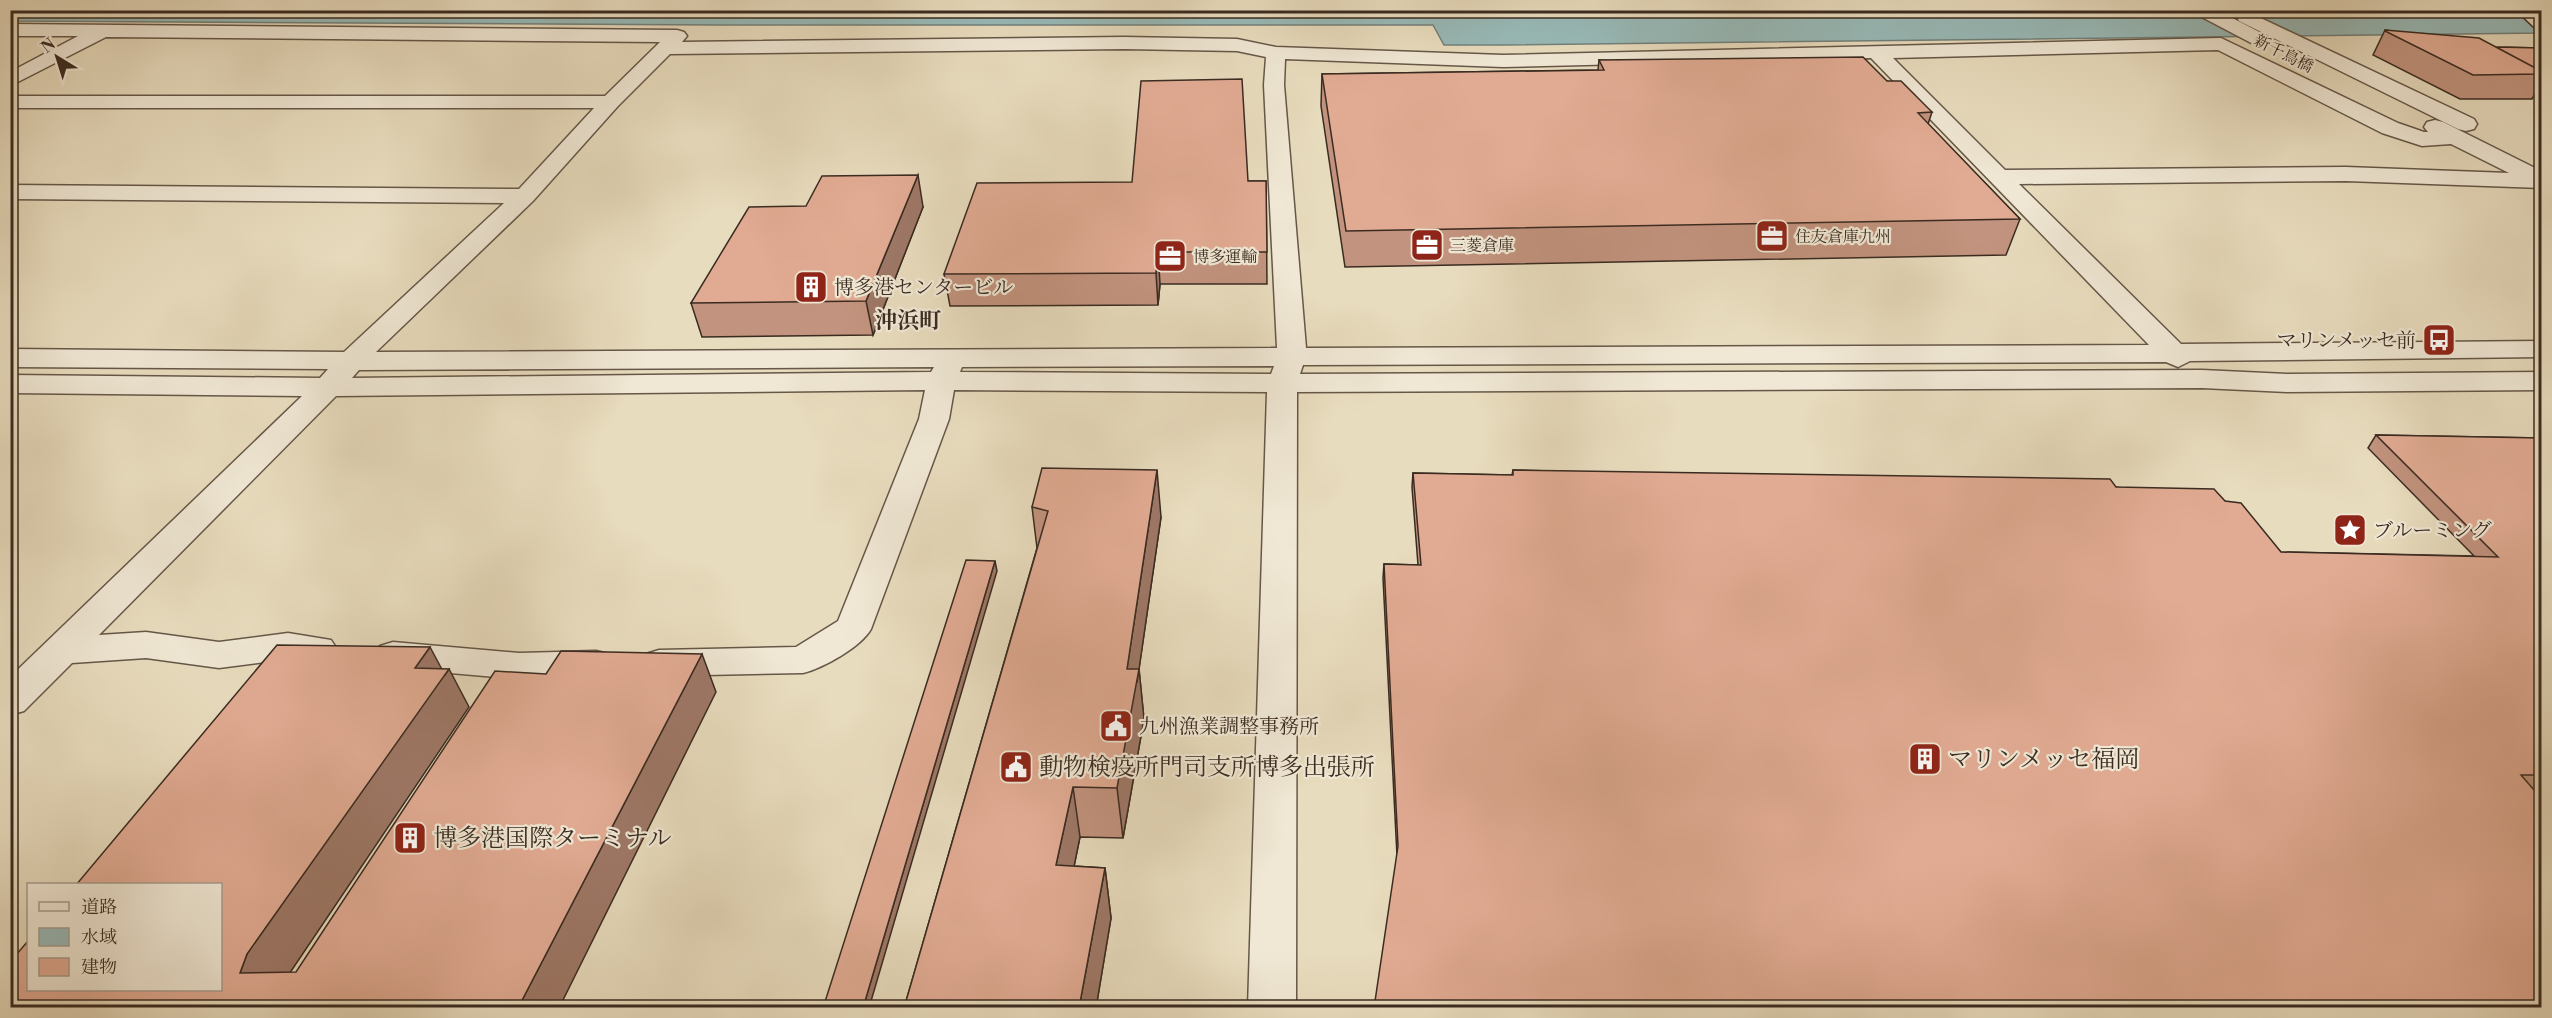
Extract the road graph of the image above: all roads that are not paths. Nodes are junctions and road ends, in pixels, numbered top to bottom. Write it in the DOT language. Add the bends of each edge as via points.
graph roads {
  1 [pos="2202,10"];
  2 [pos="2233,10"];
  3 [pos="2525,10"];
  4 [pos="2529,10"];
  5 [pos="2541,22"];
  6 [pos="10,30"];
  7 [pos="104,30"];
  8 [pos="672,42"];
  9 [pos="1276,53"];
  10 [pos="1878,54"];
  11 [pos="10,80"];
  12 [pos="10,102"];
  13 [pos="611,102"];
  14 [pos="2455,137"];
  15 [pos="2541,158"];
  16 [pos="1998,177"];
  17 [pos="2541,181"];
  18 [pos="10,192"];
  19 [pos="525,196"];
  20 [pos="2541,349"];
  21 [pos="2170,351"];
  22 [pos="10,358"];
  23 [pos="351,361"];
  24 [pos="947,369"];
  25 [pos="1287,369"];
  26 [pos="2202,379"];
  27 [pos="2541,381"];
  28 [pos="10,384"];
  29 [pos="328,387"];
  30 [pos="63,650"];
  31 [pos="519,666"];
  32 [pos="10,701"];
  33 [pos="492,706"];
  34 [pos="1272,1008"];
  1 -- 14 [label="street, 新千鳥橋"];
  2 -- 15 [label="street, 新千鳥橋"];
  3 -- 5 [label="highway"];
  4 -- 5 [label="highway"];
  6 -- 7 [label="street"];
  7 -- 8 [label="street"];
  7 -- 11 [label="street"];
  8 -- 9 [label="street" via="1237,45"];
  8 -- 13 [label="street"];
  9 -- 10 [label="street" via="1503,61"];
  9 -- 25 [label="street" via="1274,85"];
  10 -- 14 [label="street" via="2221,44 2390,128 2422,139"];
  10 -- 16 [label="street"];
  12 -- 13 [label="street"];
  13 -- 19 [label="street"];
  14 -- 17 [label="street, 新千鳥橋"];
  16 -- 17 [label="street" via="2346,174"];
  16 -- 21 [label="street"];
  18 -- 19 [label="street"];
  19 -- 23 [label="street"];
  20 -- 21 [label="street"];
  21 -- 25 [label="street"];
  21 -- 26 [label="street"];
  22 -- 23 [label="street"];
  23 -- 24 [label="street"];
  23 -- 29 [label="street"];
  24 -- 25 [label="street"];
  24 -- 29 [label="street"];
  24 -- 31 [label="street" via="934,419 854,629 803,660"];
  25 -- 26 [label="street"];
  25 -- 34 [label="street"];
  26 -- 27 [label="street" via="2287,384"];
  28 -- 29 [label="street"];
  29 -- 30 [label="street"];
  30 -- 31 [label="street" via="146,645 219,655 288,646"];
  30 -- 32 [label="street"];
  31 -- 33 [label="street"];
}
